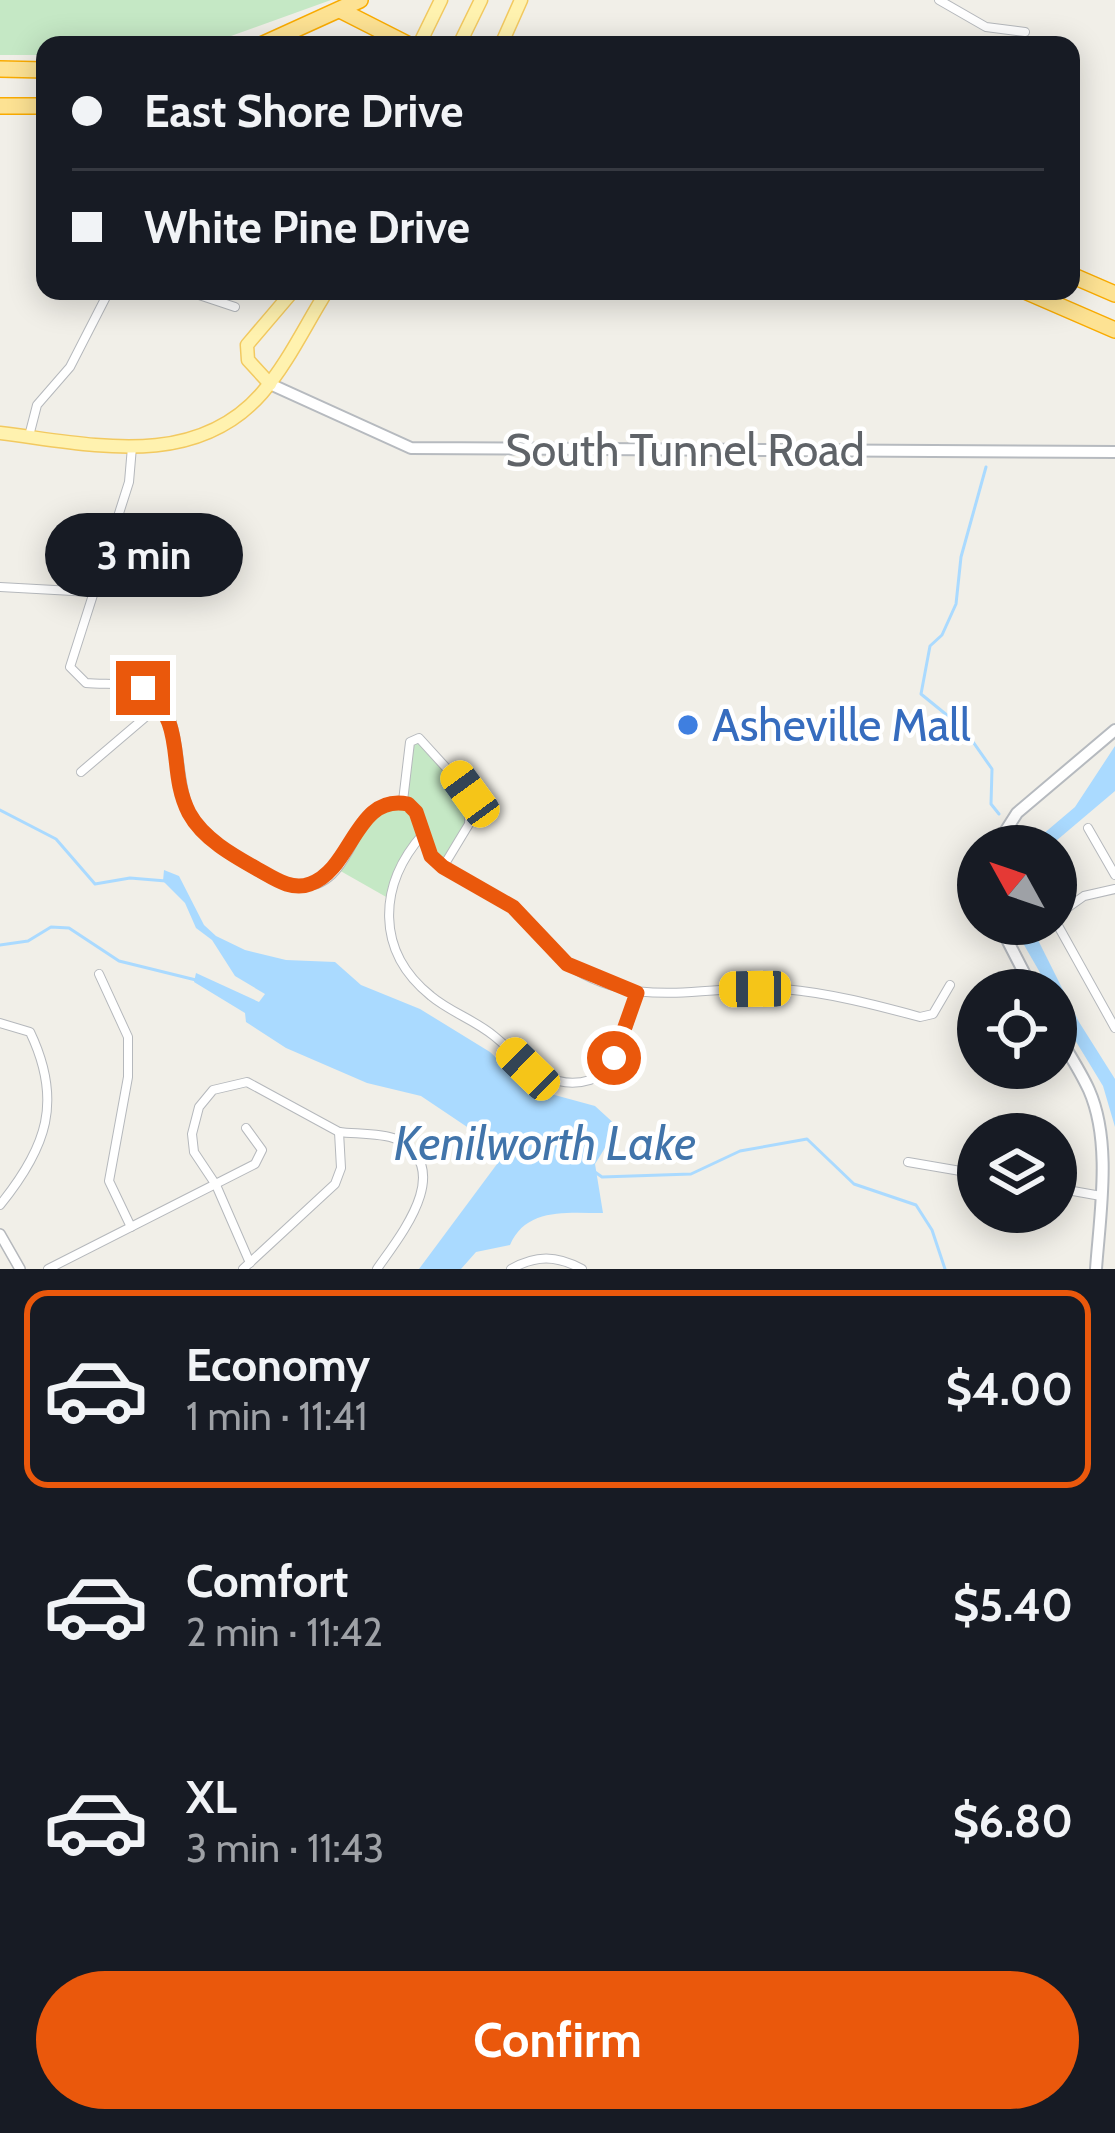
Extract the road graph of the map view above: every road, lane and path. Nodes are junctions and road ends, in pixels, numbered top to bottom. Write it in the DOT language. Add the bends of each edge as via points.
graph roads {
  1 [pos="361,0"];
  2 [pos="441,0"];
  3 [pos="481,0"];
  4 [pos="521,0"];
  5 [pos="939,0"];
  6 [pos="342,11"];
  7 [pos="1025,32"];
  8 [pos="282,36"];
  9 [pos="391,36"];
  10 [pos="423,36"];
  11 [pos="463,36"];
  12 [pos="505,36"];
  13 [pos="0,69"];
  14 [pos="36,70"];
  15 [pos="0,106"];
  16 [pos="36,106"];
  17 [pos="1080,279"];
  18 [pos="1115,294"];
  19 [pos="104,300"];
  20 [pos="214,300"];
  21 [pos="285,300"];
  22 [pos="324,300"];
  23 [pos="1046,300"];
  24 [pos="235,307"];
  25 [pos="1115,330"];
  26 [pos="270,384"];
  27 [pos="0,433"];
  28 [pos="29,436"];
  29 [pos="132,447"];
  30 [pos="1115,452"];
  31 [pos="0,587"];
  32 [pos="91,592"];
  33 [pos="162,703"];
  34 [pos="1115,730"];
  35 [pos="81,772"];
  36 [pos="403,802"];
  37 [pos="1009,825"];
  38 [pos="1088,828"];
  39 [pos="423,834"];
  40 [pos="443,867"];
  41 [pos="1115,875"];
  42 [pos="1115,889"];
  43 [pos="1077,902"];
  44 [pos="1070,945"];
  45 [pos="100,974"];
  46 [pos="950,985"];
  47 [pos="637,993"];
  48 [pos="0,1023"];
  49 [pos="1115,1028"];
  50 [pos="1077,1071"];
  51 [pos="246,1127"];
  52 [pos="339,1132"];
  53 [pos="908,1162"];
  54 [pos="1109,1163"];
  55 [pos="957,1170"];
  56 [pos="216,1184"];
  57 [pos="1077,1192"];
  58 [pos="1100,1196"];
  59 [pos="0,1205"];
  60 [pos="131,1227"];
  61 [pos="0,1234"];
  62 [pos="247,1266"];
  63 [pos="20,1269"];
  64 [pos="48,1269"];
  65 [pos="377,1269"];
  66 [pos="511,1269"];
  67 [pos="582,1269"];
  68 [pos="1096,1269"];
  1 -- 6 [label="highway"];
  2 -- 10 [label="main road"];
  3 -- 11 [label="main road"];
  4 -- 12 [label="main road"];
  5 -- 7 [label="street" via="986,26"];
  6 -- 8 [label="highway"];
  6 -- 9 [label="highway"];
  13 -- 14 [label="highway"];
  15 -- 16 [label="highway"];
  17 -- 18 [label="highway"];
  19 -- 28 [label="street" via="70,367 37,405"];
  20 -- 24 [label="street"];
  21 -- 26 [label="main road" via="247,345 248,360"];
  22 -- 26 [label="main road"];
  23 -- 25 [label="highway"];
  26 -- 29 [label="main road" via="213,432"];
  26 -- 30 [label="main road, South Tunnel Road" via="411,448"];
  27 -- 28 [label="main road"];
  28 -- 29 [label="main road"];
  29 -- 32 [label="street" via="129,482"];
  31 -- 32 [label="street"];
  32 -- 33 [label="street" via="70,655 73,674 86,683 143,688"];
  33 -- 35 [label="street"];
  33 -- 36 [label="street" via="191,818 226,852 282,883 303,887 328,877 371,812"];
  34 -- 37 [label="main road"];
  36 -- 39 [label="street"];
  36 -- 40 [label="street" via="410,742 419,738 470,794 469,824"];
  38 -- 41 [label="street"];
  39 -- 40 [label="street"];
  39 -- 47 [label="street" via="388,898 394,948 430,995 493,1034 528,1069 588,1081 606,1070"];
  40 -- 47 [label="street" via="513,907 567,964"];
  42 -- 43 [label="street"];
  44 -- 49 [label="street"];
  45 -- 60 [label="street" via="128,1037 109,1181"];
  46 -- 47 [label="street" via="933,1014 920,1017 784,989"];
  48 -- 59 [label="street" via="30,1032 50,1091 39,1145"];
  50 -- 54 [label="main road"];
  51 -- 56 [label="street" via="260,1158"];
  52 -- 56 [label="street" via="262,1086 230,1082 199,1107 192,1134"];
  52 -- 62 [label="street" via="335,1184"];
  52 -- 65 [label="street" via="396,1139 417,1157 419,1210"];
  53 -- 55 [label="street"];
  54 -- 58 [label="main road"];
  56 -- 60 [label="street"];
  56 -- 62 [label="street"];
  57 -- 58 [label="street"];
  58 -- 68 [label="main road"];
  60 -- 64 [label="street"];
  61 -- 63 [label="street"];
  66 -- 67 [label="street" via="554,1257"];
}
